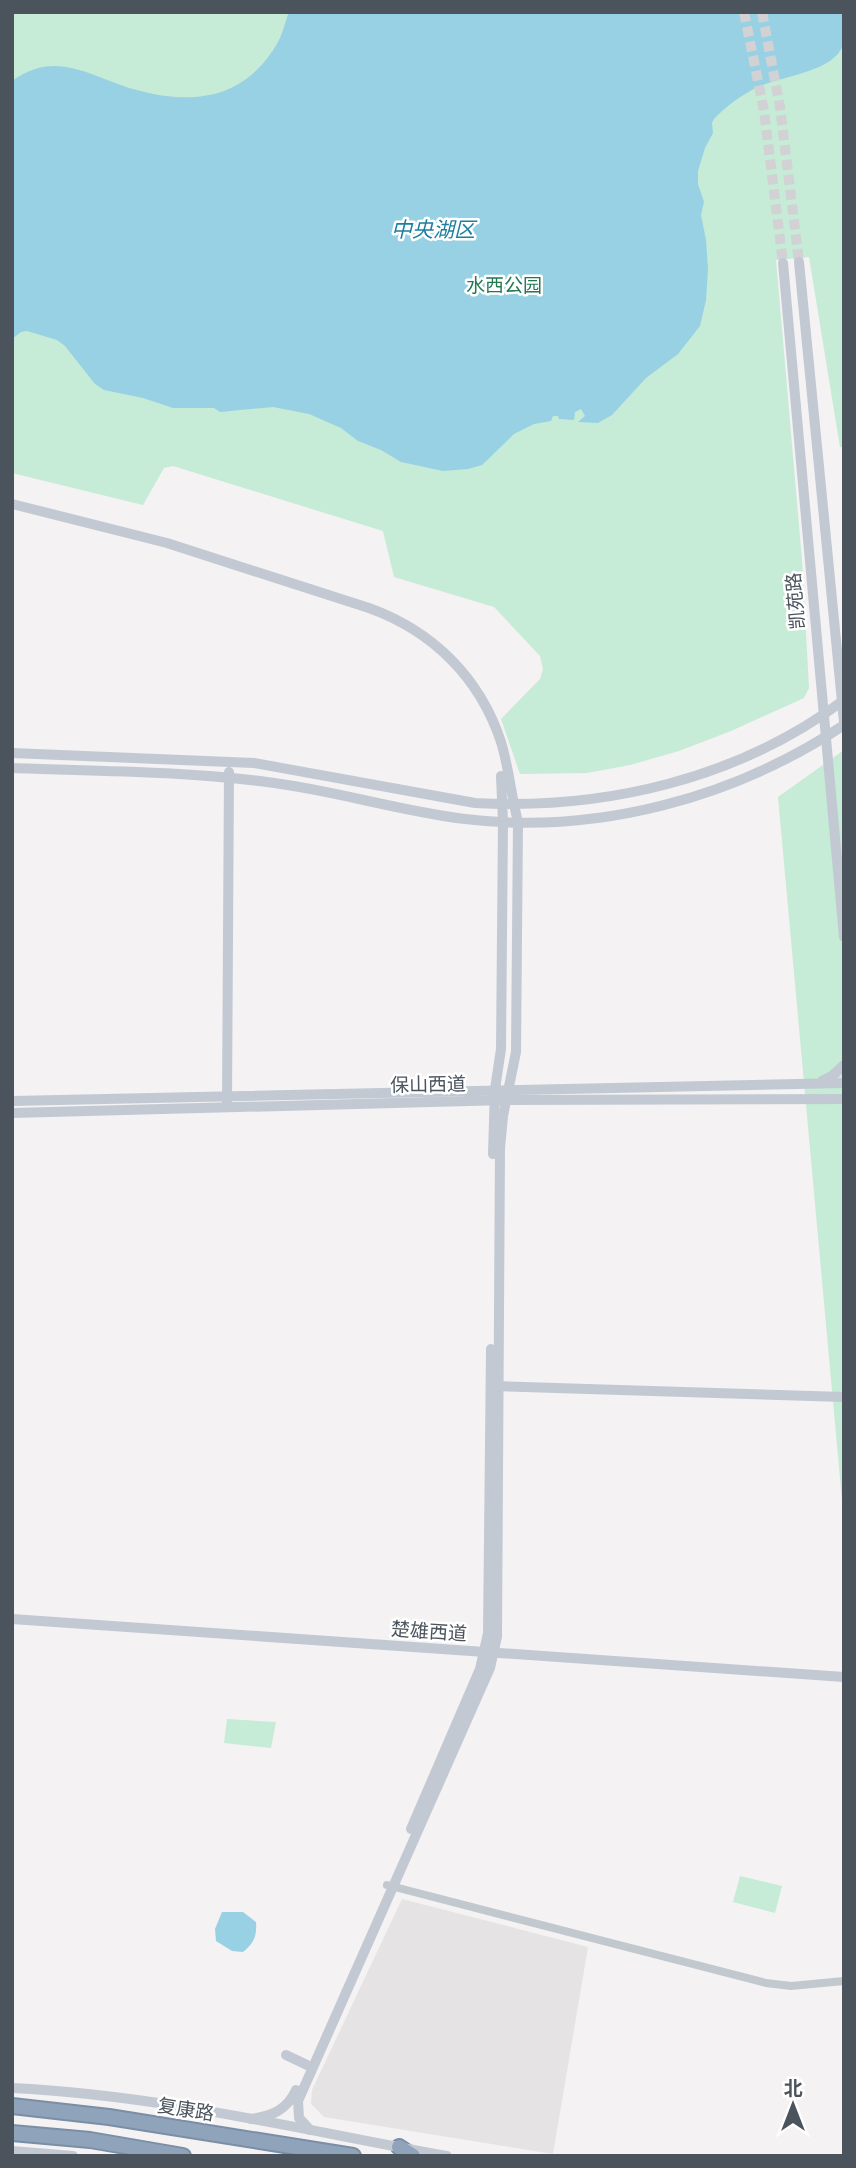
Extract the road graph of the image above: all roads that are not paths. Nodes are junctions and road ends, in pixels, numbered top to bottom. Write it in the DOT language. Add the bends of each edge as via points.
graph roads {
  1 [pos="799,262"];
  2 [pos="783,263"];
  3 [pos="12,507"];
  4 [pos="843,701"];
  5 [pos="843,714"];
  6 [pos="823,715"];
  7 [pos="842,725"];
  8 [pos="825,737"];
  9 [pos="12,753"];
  10 [pos="230,762"];
  11 [pos="12,768"];
  12 [pos="829,773"];
  13 [pos="229,778"];
  14 [pos="508,804"];
  15 [pos="503,822"];
  16 [pos="518,822"];
  17 [pos="844,937"];
  18 [pos="844,1065"];
  19 [pos="816,1083"];
  20 [pos="844,1083"];
  21 [pos="844,1091"];
  22 [pos="507,1094"];
  23 [pos="494,1095"];
  24 [pos="817,1099"];
  25 [pos="844,1099"];
  26 [pos="12,1101"];
  27 [pos="227,1101"];
  28 [pos="12,1113"];
  29 [pos="495,1386"];
  30 [pos="844,1397"];
  31 [pos="12,1619"];
  32 [pos="489,1653"];
  33 [pos="844,1676"];
  34 [pos="390,1886"];
  35 [pos="844,1981"];
  36 [pos="286,2055"];
  37 [pos="307,2065"];
  38 [pos="12,2088"];
  39 [pos="12,2106"];
  40 [pos="251,2119"];
  41 [pos="310,2130"];
  42 [pos="12,2133"];
  43 [pos="380,2144"];
  44 [pos="399,2147"];
  45 [pos="12,2151"];
  46 [pos="334,2152"];
  47 [pos="73,2156"];
  48 [pos="183,2156"];
  49 [pos="353,2156"];
  50 [pos="413,2156"];
  51 [pos="447,2156"];
  1 -- 4 [label="main road, 凯苑路"];
  2 -- 6 [label="main road, 凯苑路"];
  3 -- 14 [label="main road" via="177,546 400,620 447,653 486,705 504,755"];
  4 -- 5 [label="main road, 凯苑路"];
  4 -- 6 [label="main road"];
  5 -- 7 [label="main road"];
  6 -- 8 [label="main road, 凯苑路"];
  6 -- 14 [label="main road" via="705,774 584,801"];
  7 -- 8 [label="main road"];
  7 -- 12 [label="main road"];
  8 -- 12 [label="main road, 凯苑路"];
  8 -- 16 [label="main road" via="689,799 608,817"];
  9 -- 10 [label="main road"];
  10 -- 13 [label="main road"];
  10 -- 14 [label="main road" via="288,768 442,798"];
  11 -- 13 [label="main road"];
  12 -- 17 [label="main road, 凯苑路"];
  13 -- 15 [label="main road" via="305,788 430,814"];
  13 -- 27 [label="main road"];
  14 -- 15 [label="main road"];
  14 -- 16 [label="main road"];
  15 -- 16 [label="main road"];
  15 -- 23 [label="main road" via="501,1049"];
  16 -- 22 [label="main road" via="516,1052"];
  18 -- 19 [label="main road"];
  19 -- 20 [label="main road, 保山西道"];
  19 -- 22 [label="main road, 保山西道"];
  21 -- 24 [label="main road"];
  22 -- 23 [label="main road, 保山西道"];
  22 -- 24 [label="main road, 保山西道"];
  22 -- 29 [label="main road" via="500,1147"];
  23 -- 27 [label="main road, 保山西道"];
  23 -- 29 [label="main road"];
  24 -- 25 [label="main road, 保山西道"];
  26 -- 27 [label="main road, 保山西道"];
  27 -- 28 [label="main road, 保山西道"];
  29 -- 30 [label="main road"];
  29 -- 32 [label="main road"];
  31 -- 32 [label="main road, 楚雄西道"];
  32 -- 33 [label="main road, 楚雄西道"];
  32 -- 34 [label="main road"];
  34 -- 35 [label="street" via="766,1983 791,1986"];
  34 -- 37 [label="main road"];
  34 -- 41 [label="main road" via="298,2101 299,2118"];
  36 -- 37 [label="main road"];
  37 -- 40 [label="main road" via="288,2104 268,2116"];
  38 -- 40 [label="main road" via="117,2098"];
  39 -- 46 [label="highway, 复康路"];
  40 -- 41 [label="main road"];
  41 -- 43 [label="main road"];
  42 -- 48 [label="highway"];
  43 -- 44 [label="main road"];
  43 -- 46 [label="main road"];
  44 -- 50 [label="highway"];
  44 -- 51 [label="main road"];
  45 -- 47 [label="main road"];
  46 -- 49 [label="highway, 复康路"];
}
